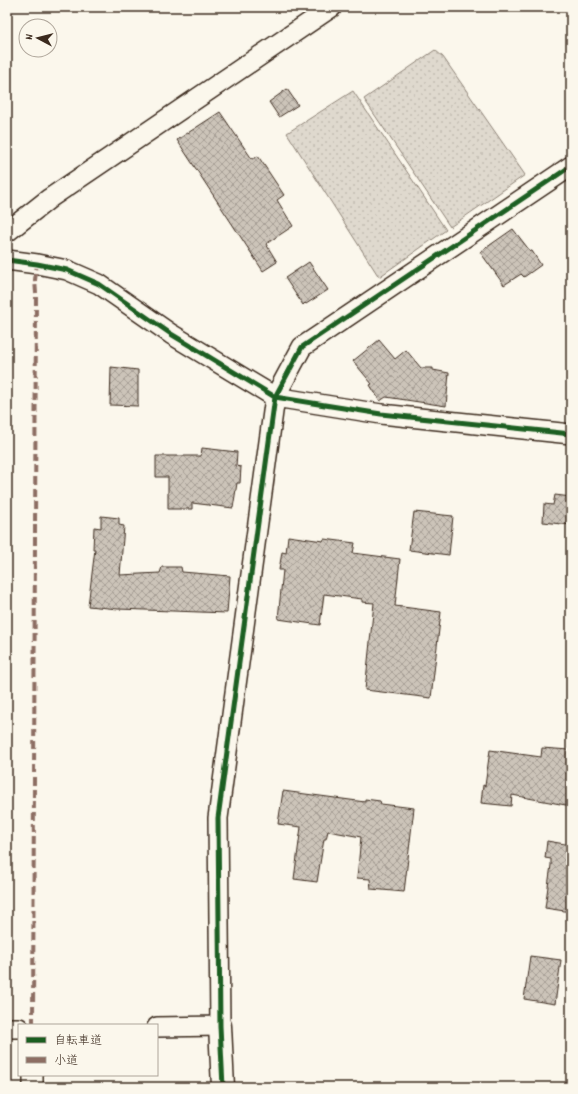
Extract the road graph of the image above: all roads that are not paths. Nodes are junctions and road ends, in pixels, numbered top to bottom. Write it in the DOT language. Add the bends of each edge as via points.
graph roads {
  1 [pos="332,7"];
  2 [pos="571,166"];
  3 [pos="7,232"];
  4 [pos="7,260"];
  5 [pos="275,397"];
  6 [pos="571,434"];
  7 [pos="220,1026"];
  8 [pos="158,1027"];
  9 [pos="7,1028"];
  10 [pos="18,1028"];
  11 [pos="33,1076"];
  12 [pos="33,1087"];
  13 [pos="223,1087"];
  1 -- 3 [label="street" via="50,198"];
  2 -- 5 [label="street" via="302,346"];
  4 -- 5 [label="street" via="67,270 99,284 171,334"];
  5 -- 6 [label="street" via="381,414"];
  5 -- 7 [label="street" via="218,818"];
  7 -- 8 [label="street"];
  7 -- 13 [label="street"];
  9 -- 10 [label="street"];
  11 -- 12 [label="street"];
}
